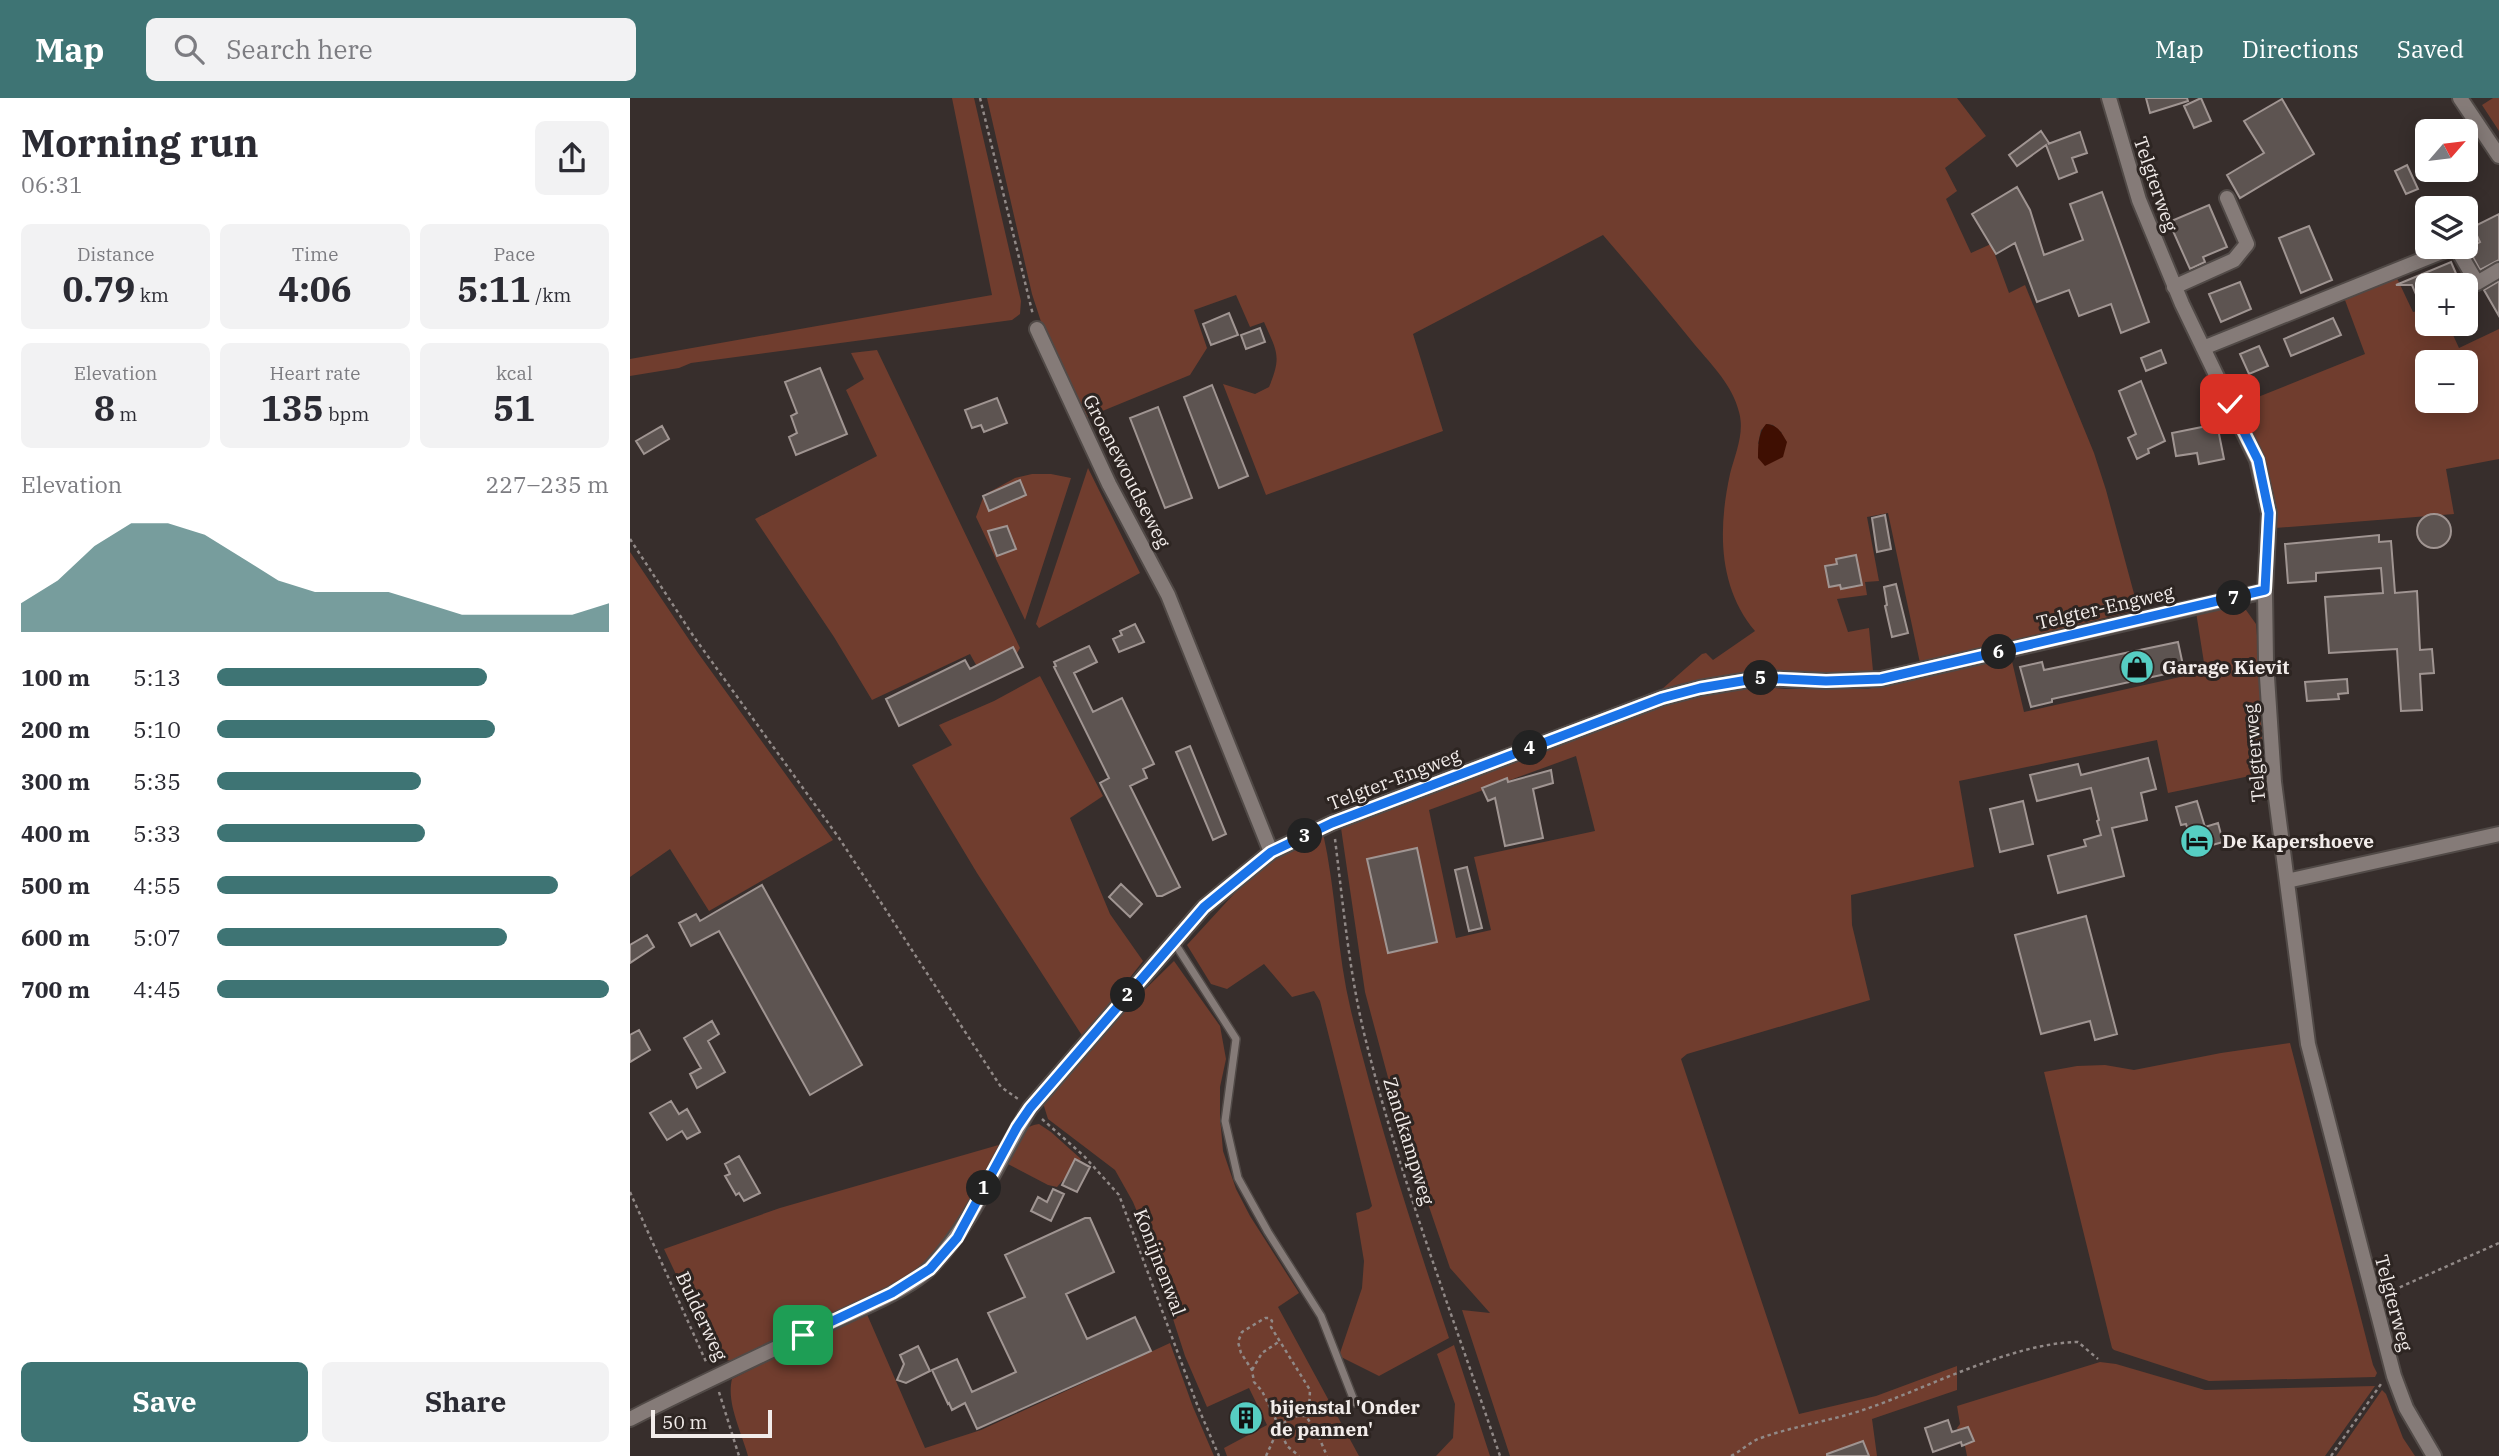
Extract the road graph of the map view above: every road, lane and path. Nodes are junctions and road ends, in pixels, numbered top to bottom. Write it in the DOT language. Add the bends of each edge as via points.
graph roads {
  1 [pos="980,98"];
  2 [pos="2109,98"];
  3 [pos="2460,98"];
  4 [pos="2499,156"];
  5 [pos="2227,198"];
  6 [pos="2425,259"];
  7 [pos="2462,259"];
  8 [pos="2499,270"];
  9 [pos="2174,287"];
  10 [pos="1037,329"];
  11 [pos="2203,348"];
  12 [pos="630,539"];
  13 [pos="2265,590"];
  14 [pos="1332,823"];
  15 [pos="2499,834"];
  16 [pos="1271,852"];
  17 [pos="2287,881"];
  18 [pos="1174,942"];
  19 [pos="1030,1108"];
  20 [pos="630,1192"];
  21 [pos="2499,1243"];
  22 [pos="2386,1293"];
  23 [pos="1280,1341"];
  24 [pos="2098,1359"];
  25 [pos="1252,1370"];
  26 [pos="714,1377"];
  27 [pos="2384,1380"];
  28 [pos="1355,1404"];
  29 [pos="1306,1416"];
  30 [pos="630,1419"];
  31 [pos="1281,1423"];
  32 [pos="1279,1428"];
  33 [pos="739,1456"];
  34 [pos="1219,1456"];
  35 [pos="1266,1456"];
  36 [pos="1299,1456"];
  37 [pos="1327,1456"];
  38 [pos="1500,1456"];
  39 [pos="1731,1456"];
  40 [pos="2331,1456"];
  41 [pos="2434,1456"];
  1 -- 10 [label="path"];
  2 -- 9 [label="street, Telgterweg" via="2139,200"];
  3 -- 4 [label="street"];
  5 -- 9 [label="street" via="2247,244 2234,260"];
  6 -- 11 [label="street"];
  7 -- 8 [label="street" via="2477,284"];
  9 -- 11 [label="street, Telgterweg"];
  10 -- 16 [label="street, Groenewoudseweg" via="1109,484 1168,595"];
  11 -- 13 [label="street, Telgterweg" via="2258,460 2269,513"];
  12 -- 19 [label="path, Konijnenwal" via="694,637 839,838 1001,1087"];
  13 -- 14 [label="street, Telgter-Engweg" via="1881,679 1760,678 1700,688"];
  13 -- 17 [label="street, Telgterweg" via="2273,768"];
  14 -- 16 [label="street, Telgter-Engweg"];
  14 -- 38 [label="path, Zandkampweg" via="1354,982 1376,1078 1414,1209"];
  15 -- 17 [label="street"];
  16 -- 18 [label="street, Telgter-Engweg" via="1204,907"];
  17 -- 41 [label="street, Telgterweg" via="2308,1044 2352,1219 2394,1376 2406,1408"];
  18 -- 19 [label="street, Telgter-Engweg"];
  18 -- 28 [label="lane" via="1236,1039 1225,1121 1238,1178 1321,1316"];
  19 -- 26 [label="street, Telgter-Engweg" via="957,1238 930,1269 892,1293"];
  19 -- 34 [label="path, Konijnenwal" via="1119,1195"];
  20 -- 26 [label="path, Bulderweg"];
  21 -- 22 [label="path"];
  23 -- 25 [label="path" via="1262,1353"];
  23 -- 25 [label="path" via="1270,1318 1241,1332 1241,1353"];
  23 -- 29 [label="path" via="1310,1390"];
  24 -- 39 [label="path" via="2078,1342 2058,1342 2011,1354 1864,1410 1755,1440"];
  25 -- 31 [label="path" via="1254,1381"];
  26 -- 30 [label="street, Telgter-Engweg"];
  26 -- 33 [label="path, Bulderweg"];
  27 -- 40 [label="path"];
  29 -- 31 [label="path"];
  29 -- 37 [label="path"];
  31 -- 32 [label="path"];
  32 -- 35 [label="path"];
  32 -- 36 [label="path" via="1287,1446"];
}
